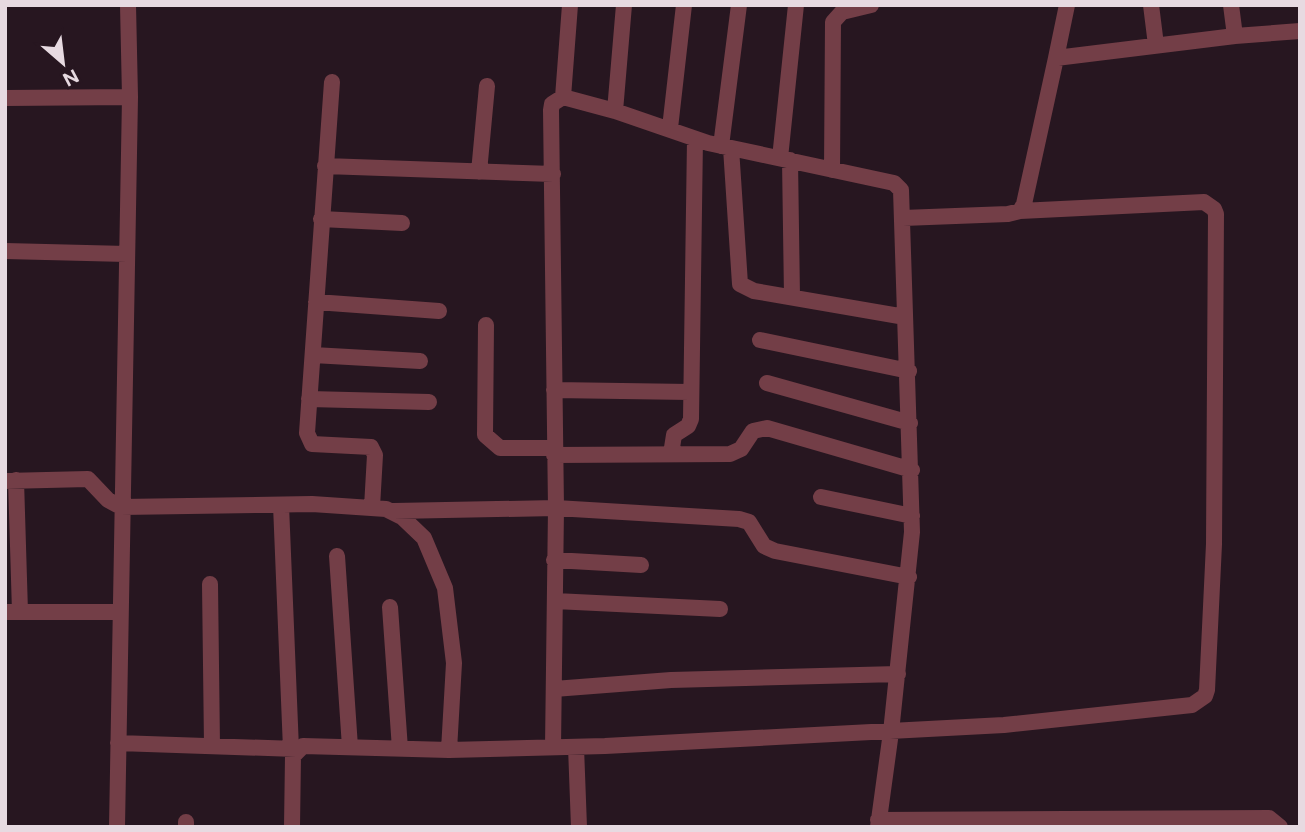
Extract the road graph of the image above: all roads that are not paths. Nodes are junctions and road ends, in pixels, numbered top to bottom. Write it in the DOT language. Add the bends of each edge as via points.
graph roads {
  1 [pos="128,5"];
  2 [pos="570,5"];
  3 [pos="624,5"];
  4 [pos="684,5"];
  5 [pos="738,5"];
  6 [pos="796,5"];
  7 [pos="871,5"];
  8 [pos="1067,5"];
  9 [pos="1151,5"];
  10 [pos="1231,5"];
  11 [pos="1300,31"];
  12 [pos="1235,36"];
  13 [pos="1156,46"];
  14 [pos="1056,58"];
  15 [pos="332,82"];
  16 [pos="487,86"];
  17 [pos="130,97"];
  18 [pos="563,97"];
  19 [pos="5,98"];
  20 [pos="614,111"];
  21 [pos="670,128"];
  22 [pos="695,139"];
  23 [pos="726,147"];
  24 [pos="785,159"];
  25 [pos="325,166"];
  26 [pos="832,170"];
  27 [pos="479,172"];
  28 [pos="553,174"];
  29 [pos="1020,211"];
  30 [pos="903,218"];
  31 [pos="321,219"];
  32 [pos="402,223"];
  33 [pos="5,251"];
  34 [pos="127,254"];
  35 [pos="792,298"];
  36 [pos="316,302"];
  37 [pos="439,311"];
  38 [pos="905,317"];
  39 [pos="486,325"];
  40 [pos="760,340"];
  41 [pos="313,355"];
  42 [pos="421,361"];
  43 [pos="909,370"];
  44 [pos="767,383"];
  45 [pos="554,390"];
  46 [pos="690,392"];
  47 [pos="309,399"];
  48 [pos="429,402"];
  49 [pos="910,423"];
  50 [pos="554,452"];
  51 [pos="671,454"];
  52 [pos="912,470"];
  53 [pos="11,481"];
  54 [pos="821,497"];
  55 [pos="281,505"];
  56 [pos="121,507"];
  57 [pos="372,508"];
  58 [pos="556,508"];
  59 [pos="394,511"];
  60 [pos="912,516"];
  61 [pos="337,556"];
  62 [pos="554,560"];
  63 [pos="641,565"];
  64 [pos="909,576"];
  65 [pos="211,584"];
  66 [pos="555,601"];
  67 [pos="390,607"];
  68 [pos="720,609"];
  69 [pos="13,612"];
  70 [pos="120,612"];
  71 [pos="898,674"];
  72 [pos="554,689"];
  73 [pos="891,732"];
  74 [pos="118,743"];
  75 [pos="212,746"];
  76 [pos="350,747"];
  77 [pos="553,747"];
  78 [pos="576,747"];
  79 [pos="293,749"];
  80 [pos="400,749"];
  81 [pos="449,750"];
  82 [pos="878,823"];
  83 [pos="117,827"];
  84 [pos="292,827"];
  85 [pos="579,827"];
  86 [pos="1280,827"];
  1 -- 17 [label="street"];
  2 -- 18 [label="street"];
  3 -- 20 [label="street"];
  4 -- 21 [label="street"];
  5 -- 23 [label="street"];
  6 -- 24 [label="street"];
  7 -- 26 [label="street" via="842,12 833,22"];
  8 -- 14 [label="street"];
  9 -- 13 [label="street"];
  10 -- 12 [label="street"];
  11 -- 12 [label="street"];
  12 -- 13 [label="street"];
  13 -- 14 [label="street"];
  14 -- 29 [label="street"];
  15 -- 25 [label="street"];
  16 -- 27 [label="street"];
  17 -- 19 [label="street"];
  17 -- 34 [label="street"];
  18 -- 20 [label="street"];
  18 -- 28 [label="street" via="551,110"];
  20 -- 21 [label="street"];
  21 -- 22 [label="street"];
  22 -- 23 [label="street"];
  22 -- 46 [label="street"];
  23 -- 24 [label="street"];
  23 -- 35 [label="street" via="738,279 746,288"];
  24 -- 26 [label="street"];
  24 -- 35 [label="street"];
  25 -- 27 [label="street"];
  25 -- 31 [label="street"];
  26 -- 30 [label="street" via="898,186"];
  27 -- 28 [label="street"];
  28 -- 45 [label="street"];
  29 -- 30 [label="street"];
  29 -- 73 [label="street" via="1204,202 1214,209 1215,450 1207,690 1192,705"];
  30 -- 38 [label="street"];
  31 -- 32 [label="street"];
  31 -- 36 [label="street"];
  33 -- 34 [label="street"];
  34 -- 56 [label="street"];
  35 -- 38 [label="street"];
  36 -- 37 [label="street"];
  36 -- 41 [label="street"];
  38 -- 43 [label="street"];
  39 -- 50 [label="street" via="485,435 500,448"];
  40 -- 43 [label="street"];
  41 -- 42 [label="street"];
  41 -- 47 [label="street"];
  43 -- 49 [label="street"];
  44 -- 49 [label="street"];
  45 -- 46 [label="street"];
  45 -- 50 [label="street"];
  46 -- 51 [label="street" via="690,423 674,435"];
  47 -- 48 [label="street"];
  47 -- 57 [label="street" via="309,441 367,446 374,451"];
  49 -- 52 [label="street"];
  50 -- 51 [label="street"];
  50 -- 58 [label="street"];
  51 -- 52 [label="street" via="735,453 753,431 767,428"];
  52 -- 60 [label="street"];
  53 -- 56 [label="street" via="89,479 107,500"];
  53 -- 69 [label="street"];
  54 -- 60 [label="street"];
  55 -- 56 [label="street"];
  55 -- 57 [label="street"];
  55 -- 79 [label="street"];
  56 -- 70 [label="street"];
  57 -- 59 [label="street"];
  58 -- 59 [label="street"];
  58 -- 62 [label="street"];
  58 -- 64 [label="street" via="746,520 764,546 775,551"];
  59 -- 81 [label="street" via="424,538 445,589 454,663"];
  60 -- 64 [label="street"];
  61 -- 76 [label="street"];
  62 -- 63 [label="street"];
  62 -- 66 [label="street"];
  64 -- 71 [label="street"];
  65 -- 75 [label="street"];
  66 -- 68 [label="street"];
  66 -- 72 [label="street"];
  67 -- 80 [label="street"];
  69 -- 70 [label="street"];
  70 -- 74 [label="street"];
  71 -- 72 [label="street" via="671,680"];
  71 -- 73 [label="street"];
  72 -- 77 [label="street"];
  73 -- 78 [label="street"];
  73 -- 82 [label="street"];
  74 -- 75 [label="street"];
  74 -- 83 [label="street"];
  75 -- 79 [label="street"];
  76 -- 79 [label="street" via="307,745"];
  76 -- 80 [label="street"];
  77 -- 78 [label="street"];
  77 -- 81 [label="street"];
  78 -- 85 [label="street"];
  79 -- 84 [label="street"];
  80 -- 81 [label="street"];
  82 -- 86 [label="street" via="1269,818"];
}
